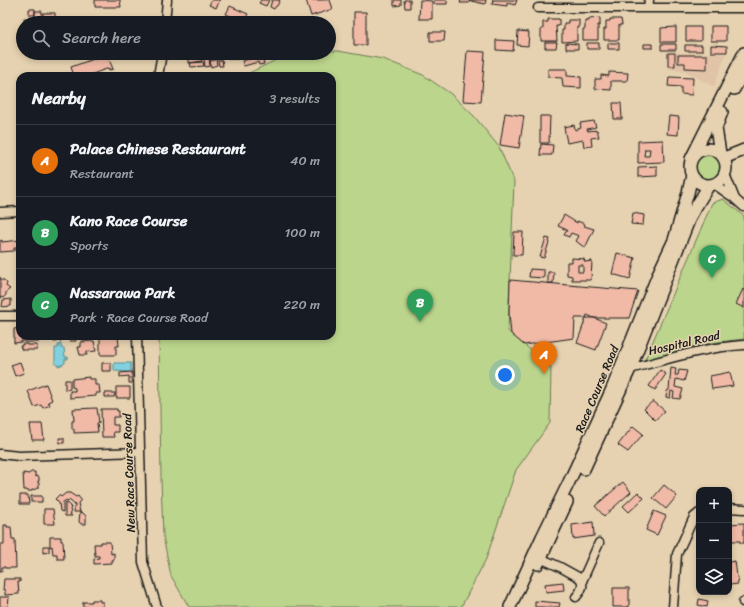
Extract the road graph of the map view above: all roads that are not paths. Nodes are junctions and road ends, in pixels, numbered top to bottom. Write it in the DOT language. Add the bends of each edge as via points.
graph roads {
  1 [pos="167,0"];
  2 [pos="649,4"];
  3 [pos="538,8"];
  4 [pos="744,8"];
  5 [pos="166,16"];
  6 [pos="744,54"];
  7 [pos="161,60"];
  8 [pos="744,71"];
  9 [pos="159,72"];
  10 [pos="744,150"];
  11 [pos="722,156"];
  12 [pos="691,159"];
  13 [pos="725,174"];
  14 [pos="692,175"];
  15 [pos="711,185"];
  16 [pos="735,198"];
  17 [pos="744,207"];
  18 [pos="16,211"];
  19 [pos="0,212"];
  20 [pos="0,316"];
  21 [pos="16,316"];
  22 [pos="137,340"];
  23 [pos="744,345"];
  24 [pos="630,369"];
  25 [pos="140,452"];
  26 [pos="0,454"];
  27 [pos="732,508"];
  28 [pos="744,509"];
  29 [pos="696,515"];
  30 [pos="599,543"];
  31 [pos="540,558"];
  32 [pos="582,581"];
  33 [pos="576,597"];
  34 [pos="157,607"];
  35 [pos="510,607"];
  36 [pos="519,607"];
  37 [pos="673,607"];
  1 -- 5 [label="street"];
  2 -- 3 [label="street"];
  2 -- 4 [label="street"];
  6 -- 12 [label="street"];
  7 -- 9 [label="street"];
  8 -- 11 [label="street" via="718,122 716,135"];
  10 -- 11 [label="street"];
  11 -- 12 [label="street" via="714,150 707,149 701,150"];
  11 -- 13 [label="street"];
  12 -- 14 [label="street"];
  13 -- 15 [label="street"];
  13 -- 16 [label="street"];
  14 -- 15 [label="street" via="701,183"];
  14 -- 35 [label="street, Race Course Road" via="674,240 612,389"];
  15 -- 16 [label="street"];
  15 -- 24 [label="street, Race Course Road" via="691,215"];
  16 -- 17 [label="street"];
  18 -- 19 [label="street"];
  20 -- 21 [label="street"];
  22 -- 25 [label="street, New Race Course Road"];
  23 -- 24 [label="street, Hospital Road" via="720,347"];
  24 -- 31 [label="street, Race Course Road"];
  25 -- 26 [label="street" via="19,456"];
  25 -- 34 [label="street, New Race Course Road" via="143,562"];
  27 -- 28 [label="street"];
  29 -- 37 [label="street" via="677,554"];
  30 -- 32 [label="street"];
  31 -- 32 [label="street" via="577,575"];
  31 -- 36 [label="street, Race Course Road"];
  32 -- 33 [label="street" via="581,590"];
}
